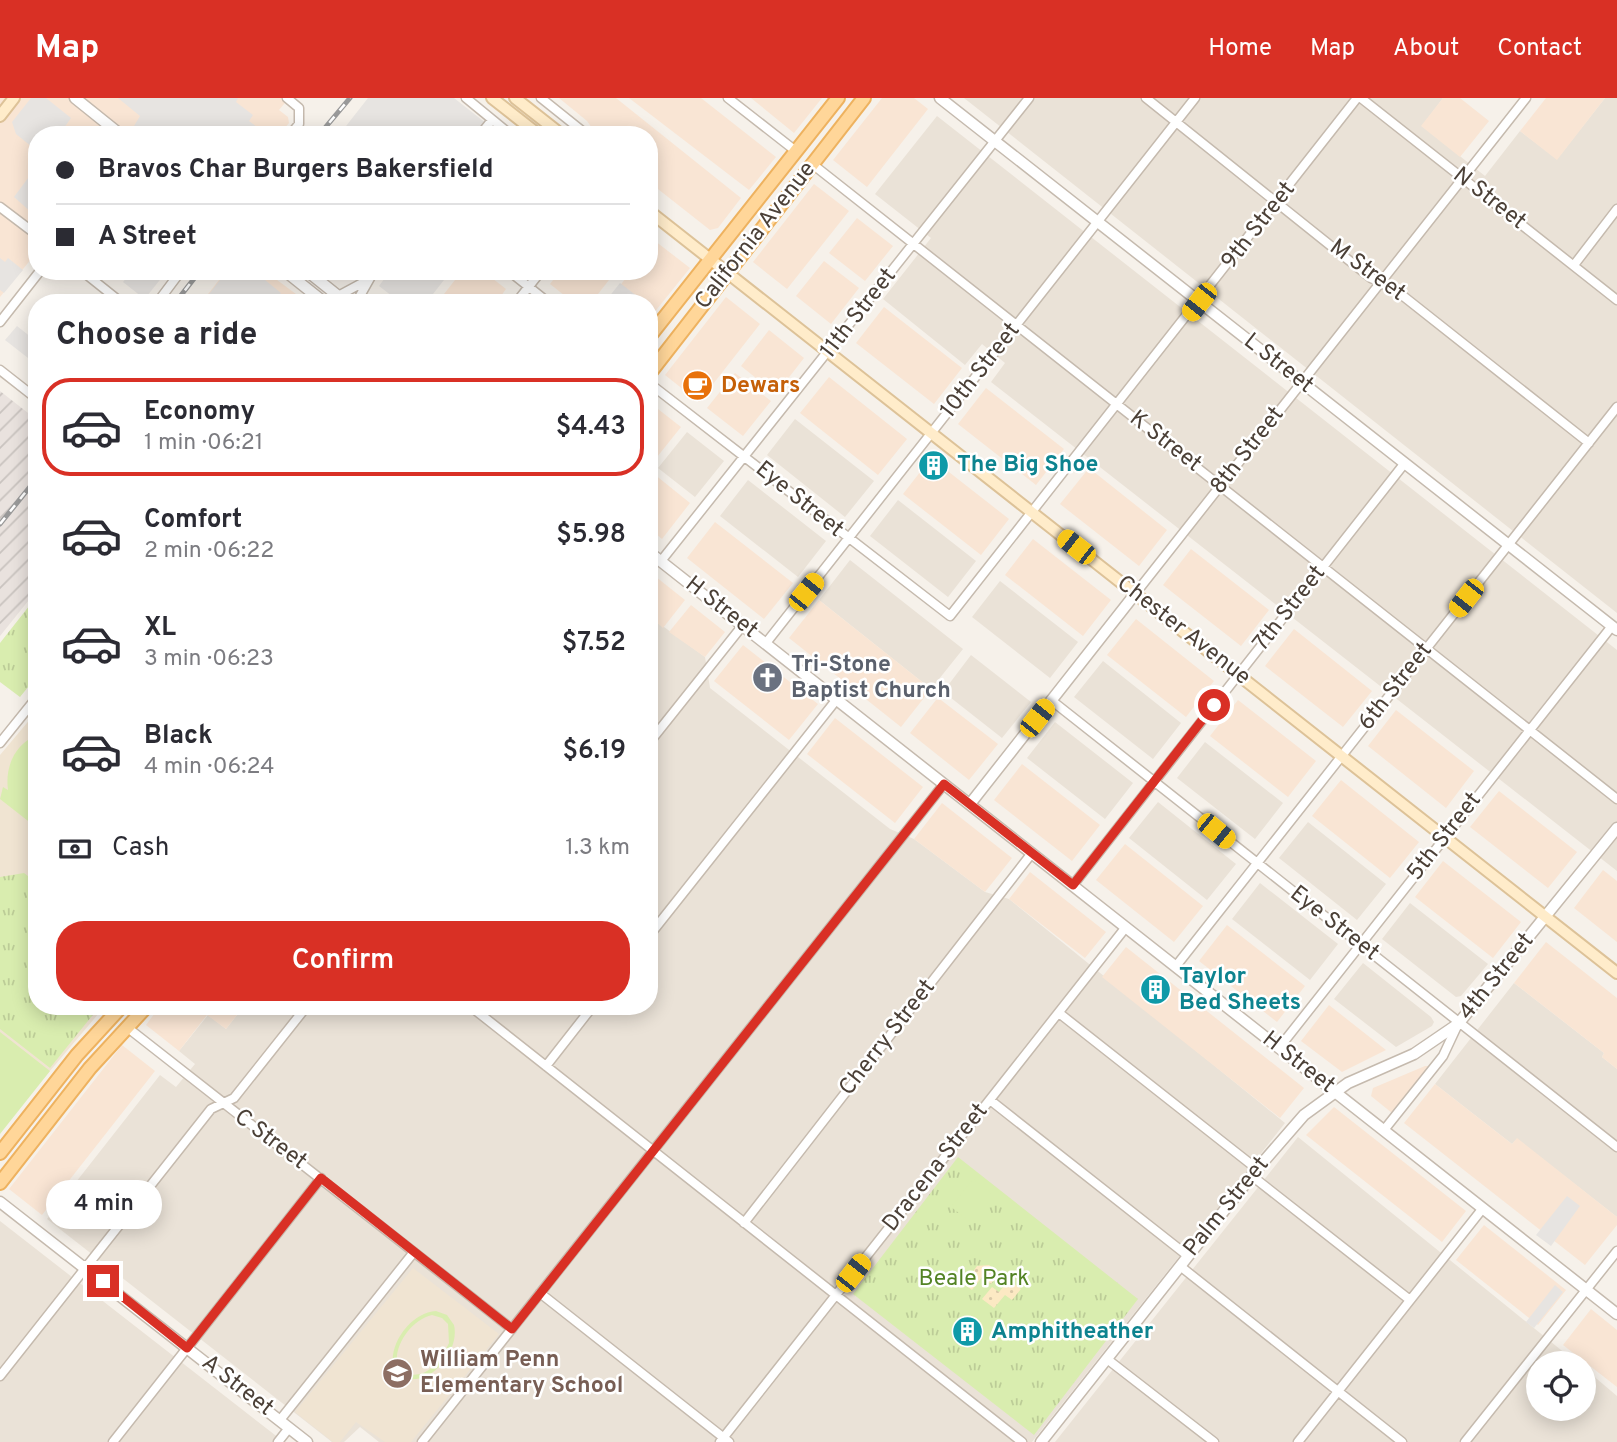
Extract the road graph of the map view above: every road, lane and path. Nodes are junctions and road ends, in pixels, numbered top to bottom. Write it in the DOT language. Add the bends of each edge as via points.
graph roads {
  1 [pos="14,98"];
  2 [pos="75,98"];
  3 [pos="287,98"];
  4 [pos="466,98"];
  5 [pos="492,98"];
  6 [pos="515,98"];
  7 [pos="541,98"];
  8 [pos="728,98"];
  9 [pos="838,98"];
  10 [pos="864,98"];
  11 [pos="940,98"];
  12 [pos="1029,98"];
  13 [pos="1146,98"];
  14 [pos="1195,98"];
  15 [pos="1359,98"];
  16 [pos="1527,98"];
  17 [pos="0,116"];
  18 [pos="492,120"];
  19 [pos="1177,122"];
  20 [pos="110,126"];
  21 [pos="297,126"];
  22 [pos="487,126"];
  23 [pos="500,126"];
  24 [pos="528,126"];
  25 [pos="551,126"];
  26 [pos="573,126"];
  27 [pos="995,141"];
  28 [pos="797,152"];
  29 [pos="811,163"];
  30 [pos="1463,178"];
  31 [pos="1278,203"];
  32 [pos="0,207"];
  33 [pos="1617,209"];
  34 [pos="658,218"];
  35 [pos="1098,222"];
  36 [pos="28,228"];
  37 [pos="914,244"];
  38 [pos="711,260"];
  39 [pos="1574,265"];
  40 [pos="727,273"];
  41 [pos="33,280"];
  42 [pos="93,280"];
  43 [pos="296,280"];
  44 [pos="318,280"];
  45 [pos="364,280"];
  46 [pos="520,280"];
  47 [pos="534,280"];
  48 [pos="1381,283"];
  49 [pos="529,287"];
  50 [pos="111,294"];
  51 [pos="314,294"];
  52 [pos="336,294"];
  53 [pos="343,294"];
  54 [pos="523,294"];
  55 [pos="538,294"];
  56 [pos="1617,300"];
  57 [pos="1199,302"];
  58 [pos="0,323"];
  59 [pos="1016,325"];
  60 [pos="658,326"];
  61 [pos="828,352"];
  62 [pos="658,362"];
  63 [pos="0,370"];
  64 [pos="1302,383"];
  65 [pos="658,390"];
  66 [pos="28,392"];
  67 [pos="1118,405"];
  68 [pos="1617,407"];
  69 [pos="931,433"];
  70 [pos="1588,443"];
  71 [pos="745,456"];
  72 [pos="1404,464"];
  73 [pos="1220,486"];
  74 [pos="1033,513"];
  75 [pos="848,539"];
  76 [pos="1507,546"];
  77 [pos="658,559"];
  78 [pos="661,561"];
  79 [pos="1323,567"];
  80 [pos="1135,594"];
  81 [pos="950,616"];
  82 [pos="743,625"];
  83 [pos="1614,628"];
  84 [pos="766,643"];
  85 [pos="1426,649"];
  86 [pos="1238,675"];
  87 [pos="837,699"];
  88 [pos="1051,700"];
  89 [pos="28,707"];
  90 [pos="1530,730"];
  91 [pos="658,732"];
  92 [pos="0,743"];
  93 [pos="1342,756"];
  94 [pos="1154,782"];
  95 [pos="944,784"];
  96 [pos="1617,799"];
  97 [pos="970,804"];
  98 [pos="1617,828"];
  99 [pos="1445,838"];
  100 [pos="1032,853"];
  101 [pos="1257,864"];
  102 [pos="1073,885"];
  103 [pos="1546,917"];
  104 [pos="658,925"];
  105 [pos="1126,927"];
  106 [pos="1361,944"];
  107 [pos="1176,967"];
  108 [pos="1617,973"];
  109 [pos="1059,1013"];
  110 [pos="114,1015"];
  111 [pos="139,1015"];
  112 [pos="300,1015"];
  113 [pos="481,1015"];
  114 [pos="586,1015"];
  115 [pos="1458,1024"];
  116 [pos="128,1028"];
  117 [pos="1279,1048"];
  118 [pos="546,1066"];
  119 [pos="1335,1092"];
  120 [pos="990,1100"];
  121 [pos="223,1103"];
  122 [pos="1384,1130"];
  123 [pos="1617,1147"];
  124 [pos="653,1151"];
  125 [pos="0,1153"];
  126 [pos="1254,1172"];
  127 [pos="321,1178"];
  128 [pos="0,1183"];
  129 [pos="0,1202"];
  130 [pos="1483,1209"];
  131 [pos="744,1223"];
  132 [pos="1617,1251"];
  133 [pos="414,1252"];
  134 [pos="1188,1256"];
  135 [pos="1180,1266"];
  136 [pos="86,1268"];
  137 [pos="1586,1290"];
  138 [pos="540,1293"];
  139 [pos="836,1295"];
  140 [pos="1410,1300"];
  141 [pos="1617,1314"];
  142 [pos="512,1329"];
  143 [pos="187,1348"];
  144 [pos="1107,1359"];
  145 [pos="0,1376"];
  146 [pos="1339,1391"];
  147 [pos="280,1420"];
  148 [pos="289,1428"];
  149 [pos="724,1440"];
  150 [pos="113,1442"];
  151 [pos="278,1442"];
  152 [pos="307,1442"];
  153 [pos="422,1442"];
  154 [pos="1022,1442"];
  155 [pos="1041,1442"];
  156 [pos="1214,1442"];
  157 [pos="1298,1442"];
  158 [pos="1402,1442"];
  159 [pos="1465,1442"];
  1 -- 17 [label="main road"];
  2 -- 20 [label="street"];
  3 -- 21 [label="street" via="299,108"];
  4 -- 18 [label="street"];
  5 -- 24 [label="main road"];
  6 -- 25 [label="main road"];
  7 -- 26 [label="street"];
  8 -- 28 [label="street"];
  9 -- 28 [label="main road, California Avenue"];
  10 -- 29 [label="main road, California Avenue"];
  11 -- 27 [label="street, L Street"];
  12 -- 27 [label="street, 11th Street"];
  13 -- 19 [label="street, M Street"];
  14 -- 19 [label="street, 10th Street"];
  15 -- 30 [label="street, N Street"];
  15 -- 31 [label="street, 9th Street"];
  16 -- 30 [label="street, 8th Street"];
  18 -- 22 [label="street"];
  18 -- 23 [label="street"];
  19 -- 31 [label="street, M Street"];
  19 -- 35 [label="street, 10th Street"];
  27 -- 35 [label="street, L Street"];
  27 -- 37 [label="street, 11th Street"];
  28 -- 38 [label="main road, California Avenue"];
  29 -- 37 [label="street, K Street"];
  29 -- 40 [label="main road, California Avenue"];
  30 -- 39 [label="street, N Street"];
  30 -- 48 [label="street, 8th Street"];
  31 -- 48 [label="street, M Street"];
  31 -- 57 [label="street, 9th Street"];
  32 -- 36 [label="street"];
  33 -- 39 [label="street"];
  34 -- 38 [label="main road, Chester Avenue"];
  35 -- 57 [label="street, L Street"];
  35 -- 59 [label="street, 10th Street"];
  37 -- 59 [label="street, K Street"];
  37 -- 61 [label="street, 11th Street"];
  38 -- 40 [label="main road, Chester Avenue"];
  38 -- 60 [label="main road, California Avenue"];
  39 -- 56 [label="street, N Street"];
  40 -- 61 [label="main road, Chester Avenue"];
  40 -- 62 [label="main road, California Avenue"];
  41 -- 58 [label="street"];
  42 -- 50 [label="street"];
  43 -- 51 [label="street"];
  44 -- 52 [label="street"];
  45 -- 53 [label="street"];
  46 -- 49 [label="street"];
  47 -- 49 [label="street"];
  48 -- 64 [label="street, 8th Street"];
  48 -- 70 [label="street, M Street"];
  49 -- 54 [label="street"];
  49 -- 55 [label="street"];
  57 -- 64 [label="street, L Street"];
  57 -- 67 [label="street, 9th Street"];
  59 -- 67 [label="street, K Street"];
  59 -- 69 [label="street, 10th Street"];
  61 -- 69 [label="main road, Chester Avenue"];
  61 -- 71 [label="street, 11th Street"];
  63 -- 66 [label="street"];
  64 -- 72 [label="street, L Street"];
  64 -- 73 [label="street, 8th Street"];
  65 -- 71 [label="street, Eye Street"];
  67 -- 73 [label="street, K Street"];
  67 -- 74 [label="street, 9th Street"];
  68 -- 70 [label="street, 6th Street"];
  69 -- 74 [label="main road, Chester Avenue"];
  69 -- 75 [label="street, 10th Street"];
  70 -- 76 [label="street, 6th Street"];
  71 -- 75 [label="street, Eye Street"];
  71 -- 78 [label="street, 11th Street"];
  72 -- 76 [label="street, L Street"];
  72 -- 79 [label="street, 7th Street"];
  73 -- 79 [label="street, K Street"];
  73 -- 80 [label="street, 8th Street"];
  74 -- 80 [label="main road, Chester Avenue"];
  74 -- 81 [label="street, 9th Street"];
  75 -- 81 [label="street, Eye Street"];
  75 -- 84 [label="street, 10th Street"];
  76 -- 83 [label="street, L Street"];
  76 -- 85 [label="street, 6th Street"];
  77 -- 78 [label="street, H Street"];
  78 -- 82 [label="street, H Street"];
  79 -- 85 [label="street, K Street"];
  79 -- 86 [label="street, 7th Street"];
  80 -- 86 [label="main road, Chester Avenue"];
  80 -- 88 [label="street, 8th Street"];
  82 -- 84 [label="street, H Street"];
  82 -- 91 [label="street"];
  83 -- 90 [label="street, 5th Street"];
  84 -- 87 [label="street, H Street"];
  85 -- 90 [label="street, K Street"];
  85 -- 93 [label="street, 6th Street"];
  86 -- 93 [label="main road, Chester Avenue"];
  86 -- 94 [label="street, 7th Street"];
  87 -- 95 [label="street, H Street"];
  87 -- 104 [label="street"];
  88 -- 94 [label="street, Eye Street"];
  88 -- 97 [label="street, 8th Street"];
  89 -- 92 [label="street"];
  90 -- 96 [label="street, K Street"];
  90 -- 99 [label="street, 5th Street"];
  93 -- 99 [label="main road, Chester Avenue"];
  93 -- 101 [label="street, 6th Street"];
  94 -- 101 [label="street, Eye Street"];
  94 -- 102 [label="street, 7th Street"];
  95 -- 97 [label="street, H Street"];
  95 -- 124 [label="street"];
  97 -- 100 [label="street, H Street"];
  98 -- 103 [label="street, 4th Street"];
  99 -- 103 [label="main road, Chester Avenue"];
  99 -- 106 [label="street, 5th Street"];
  100 -- 102 [label="street, H Street"];
  100 -- 131 [label="street, Cherry Street"];
  101 -- 106 [label="street, Eye Street"];
  101 -- 107 [label="street, 6th Street"];
  102 -- 105 [label="street, H Street"];
  103 -- 108 [label="main road, Chester Avenue"];
  103 -- 115 [label="street, 4th Street"];
  105 -- 107 [label="street, H Street"];
  105 -- 109 [label="street, Dracena Street"];
  106 -- 115 [label="street, Eye Street"];
  106 -- 117 [label="street, 5th Street"];
  107 -- 117 [label="street, H Street"];
  109 -- 120 [label="street, Dracena Street"];
  109 -- 126 [label="street"];
  110 -- 125 [label="main road"];
  111 -- 116 [label="main road"];
  112 -- 121 [label="street" via="234,1098"];
  113 -- 118 [label="street"];
  114 -- 118 [label="street"];
  115 -- 119 [label="street, Palm Street" via="1423,1050 1362,1075"];
  115 -- 122 [label="street, 4th Street" via="1443,1056"];
  115 -- 123 [label="street, Eye Street"];
  116 -- 121 [label="street, C Street"];
  116 -- 128 [label="main road" via="90,1068"];
  117 -- 119 [label="street, H Street"];
  118 -- 124 [label="street"];
  119 -- 122 [label="street, H Street"];
  119 -- 126 [label="street, Palm Street" via="1304,1115"];
  120 -- 134 [label="street"];
  120 -- 139 [label="street, Dracena Street"];
  121 -- 127 [label="street, C Street"];
  121 -- 136 [label="street" via="211,1108"];
  122 -- 130 [label="street, H Street"];
  124 -- 131 [label="street"];
  124 -- 138 [label="street"];
  126 -- 134 [label="street, Palm Street"];
  126 -- 140 [label="street"];
  127 -- 133 [label="street, C Street"];
  127 -- 143 [label="street"];
  129 -- 136 [label="street, A Street"];
  130 -- 137 [label="street, H Street"];
  130 -- 140 [label="street"];
  131 -- 139 [label="street"];
  132 -- 137 [label="street"];
  133 -- 142 [label="street, C Street"];
  133 -- 147 [label="street"];
  134 -- 135 [label="street, Palm Street"];
  135 -- 144 [label="street, Palm Street"];
  135 -- 146 [label="street"];
  136 -- 143 [label="street, A Street"];
  136 -- 145 [label="street"];
  137 -- 141 [label="street, H Street"];
  137 -- 159 [label="street"];
  138 -- 142 [label="street"];
  138 -- 149 [label="street"];
  139 -- 149 [label="street, Dracena Street"];
  139 -- 154 [label="street"];
  140 -- 146 [label="street"];
  142 -- 153 [label="street"];
  143 -- 147 [label="street, A Street"];
  143 -- 150 [label="street"];
  144 -- 155 [label="street, Palm Street"];
  144 -- 156 [label="street"];
  146 -- 157 [label="street"];
  146 -- 158 [label="street"];
  147 -- 148 [label="street, A Street"];
  148 -- 151 [label="street"];
  148 -- 152 [label="street, A Street"];
}
